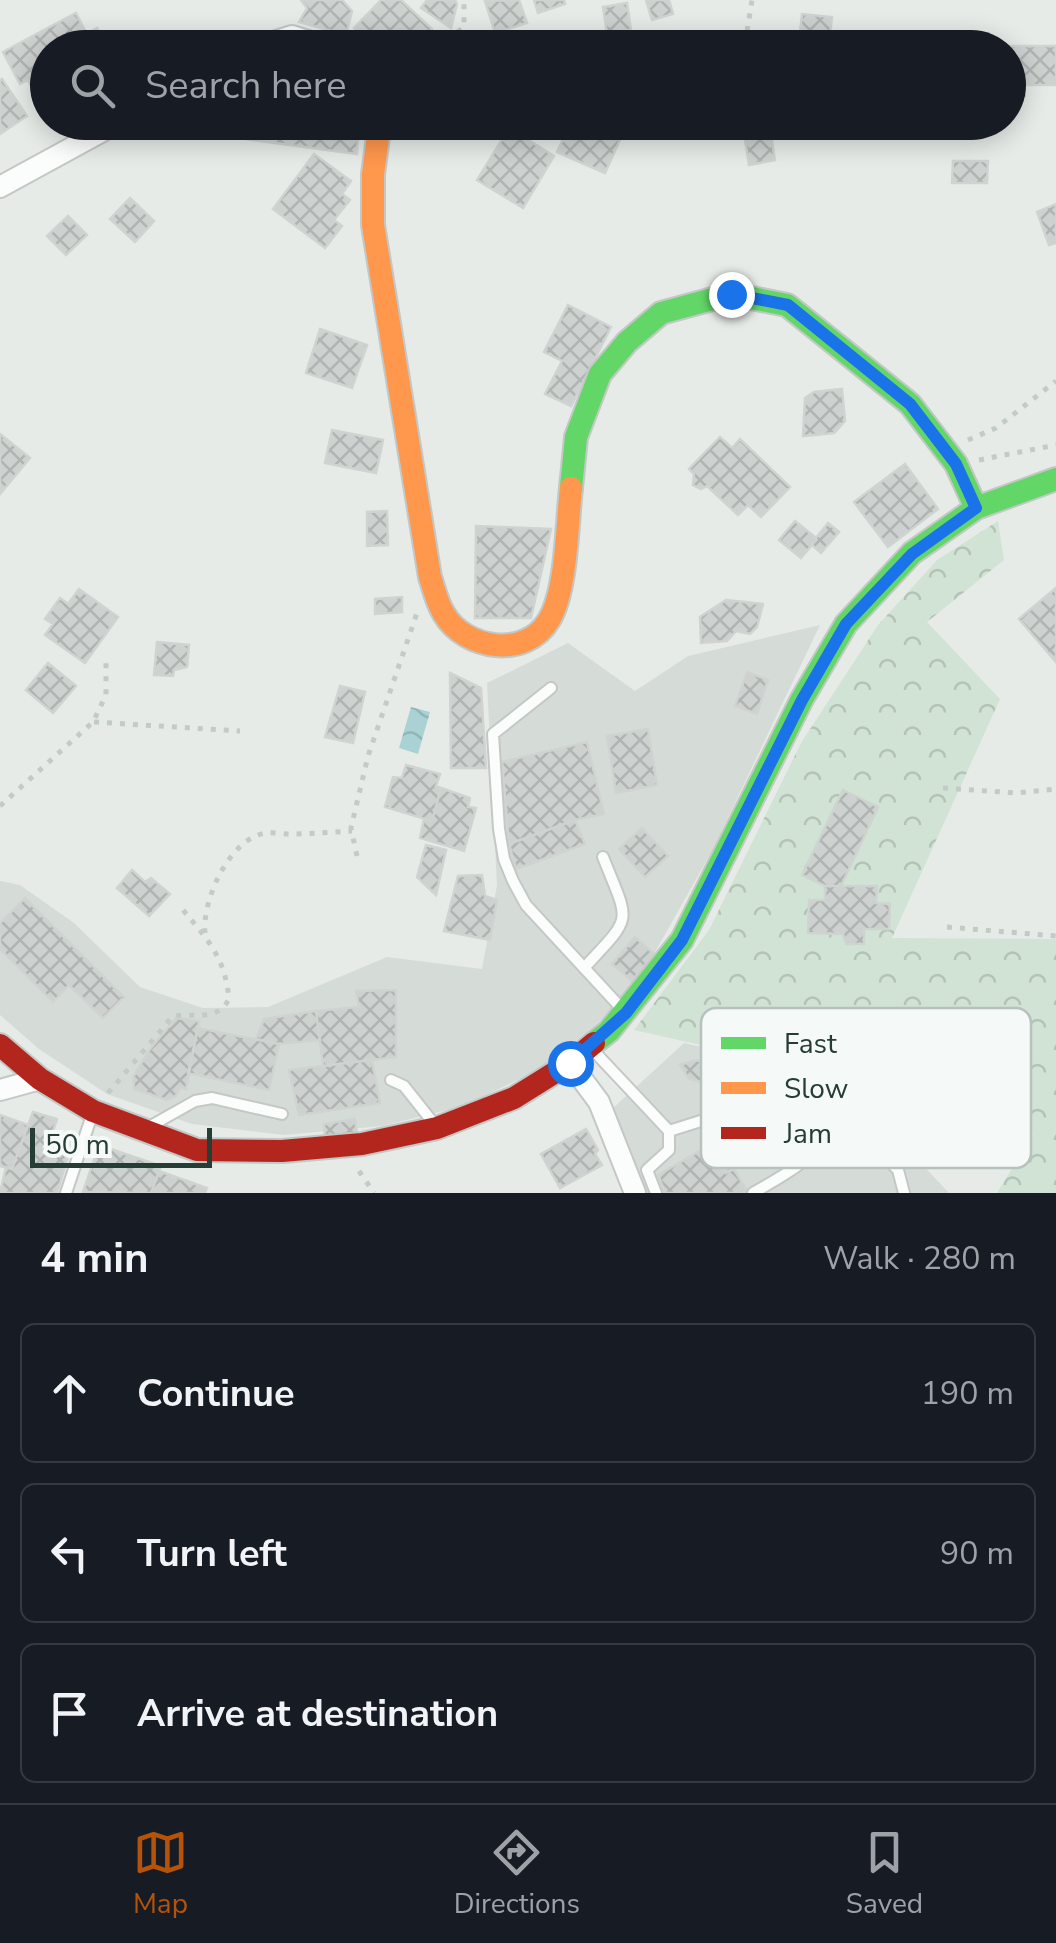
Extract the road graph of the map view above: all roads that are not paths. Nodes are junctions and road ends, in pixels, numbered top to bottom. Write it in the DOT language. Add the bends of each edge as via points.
graph roads {
  1 [pos="87,140"];
  2 [pos="377,140"];
  3 [pos="0,188"];
  4 [pos="1056,478"];
  5 [pos="976,508"];
  6 [pos="552,688"];
  7 [pos="604,857"];
  8 [pos="584,968"];
  9 [pos="626,1013"];
  10 [pos="0,1045"];
  11 [pos="590,1046"];
  12 [pos="570,1063"];
  13 [pos="40,1079"];
  14 [pos="391,1080"];
  15 [pos="0,1090"];
  16 [pos="93,1111"];
  17 [pos="282,1114"];
  18 [pos="701,1122"];
  19 [pos="437,1128"];
  20 [pos="141,1131"];
  21 [pos="669,1132"];
  22 [pos="794,1168"];
  23 [pos="896,1168"];
  24 [pos="66,1193"];
  25 [pos="635,1193"];
  26 [pos="656,1193"];
  27 [pos="753,1193"];
  28 [pos="904,1193"];
  1 -- 3 [label="street"];
  2 -- 5 [label="street" via="373,224 430,578 444,615 464,635 494,646 522,643 549,620 562,577 576,437 600,374 661,312 704,300 731,294 788,305 910,404 951,456"];
  4 -- 5 [label="street"];
  5 -- 9 [label="street" via="912,554 846,624 682,940"];
  6 -- 8 [label="lane" via="493,734 499,829 504,859 526,906"];
  7 -- 8 [label="lane" via="625,918"];
  8 -- 9 [label="lane"];
  9 -- 11 [label="street"];
  10 -- 13 [label="street"];
  11 -- 12 [label="street"];
  11 -- 21 [label="lane"];
  12 -- 19 [label="street" via="514,1098"];
  12 -- 25 [label="street" via="599,1102"];
  13 -- 15 [label="street"];
  13 -- 16 [label="street"];
  14 -- 19 [label="lane" via="404,1086"];
  16 -- 20 [label="street"];
  16 -- 24 [label="lane"];
  17 -- 20 [label="lane" via="212,1098"];
  18 -- 21 [label="lane"];
  19 -- 20 [label="street" via="282,1151 196,1150"];
  21 -- 26 [label="lane" via="669,1150 647,1170"];
  22 -- 27 [label="lane"];
  23 -- 28 [label="lane"];
}
